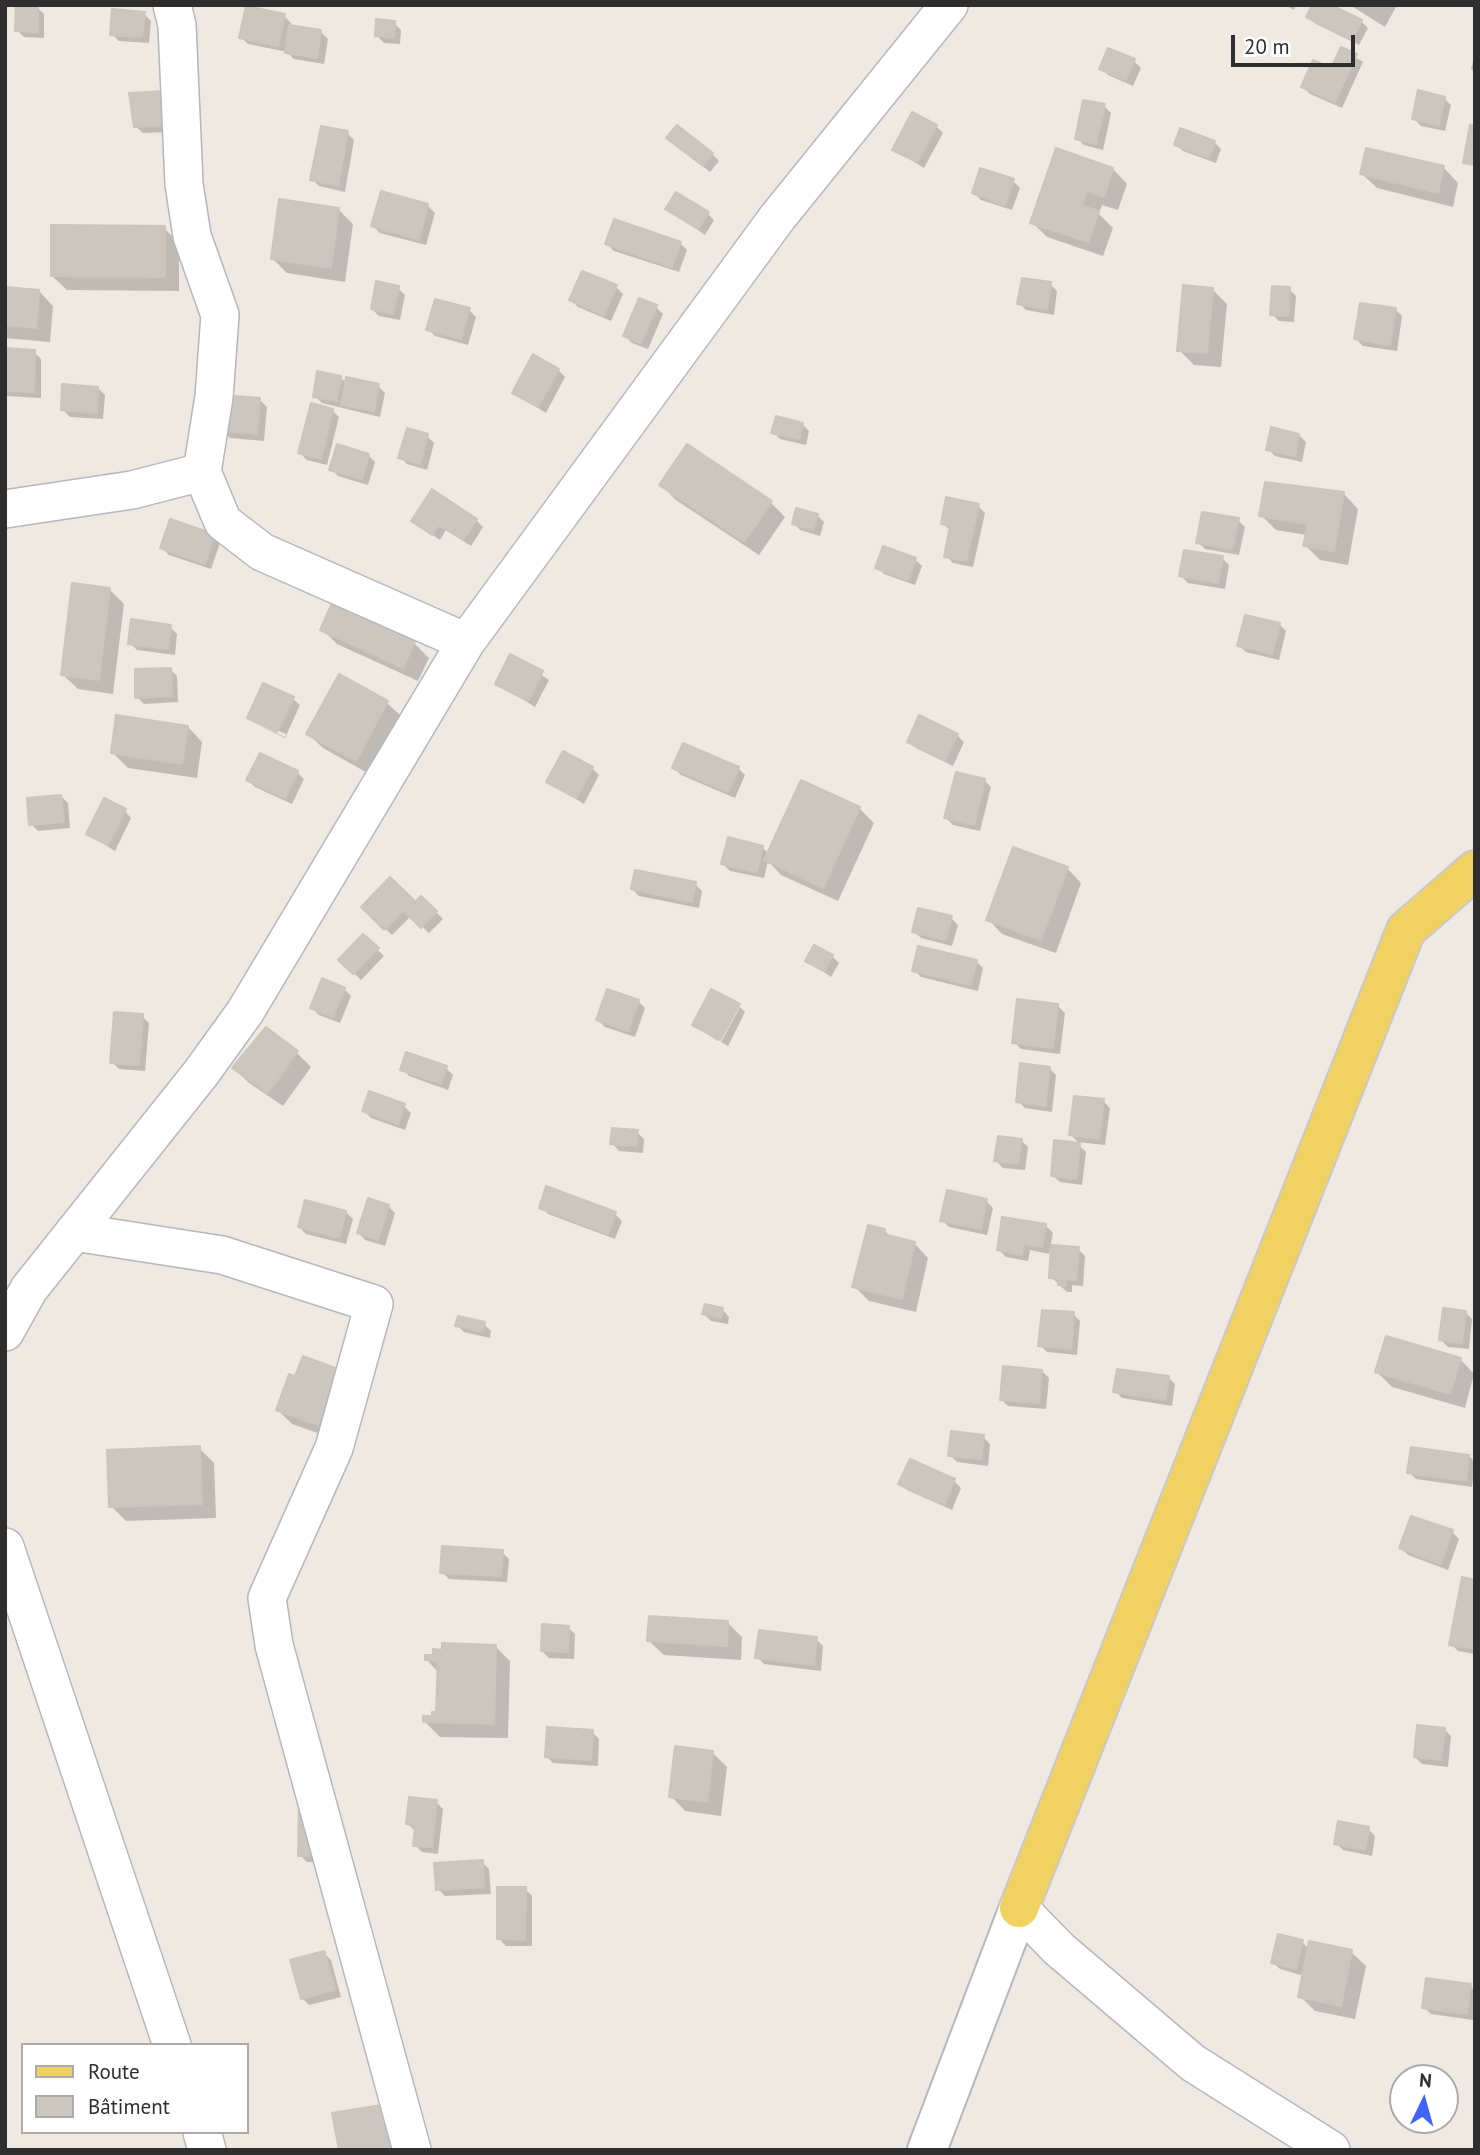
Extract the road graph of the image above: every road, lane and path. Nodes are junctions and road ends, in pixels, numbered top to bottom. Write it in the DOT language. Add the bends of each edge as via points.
graph roads {
  1 [pos="172,5"];
  2 [pos="949,5"];
  3 [pos="202,472"];
  4 [pos="5,509"];
  5 [pos="466,642"];
  6 [pos="1475,870"];
  7 [pos="75,1233"];
  8 [pos="5,1332"];
  9 [pos="5,1547"];
  10 [pos="1019,1908"];
  11 [pos="171,2043"];
  12 [pos="412,2150"];
  13 [pos="928,2150"];
  14 [pos="1331,2150"];
  1 -- 3 [label="street" via="192,236 220,315"];
  2 -- 5 [label="street" via="777,218"];
  3 -- 4 [label="street" via="132,490"];
  3 -- 5 [label="street" via="223,523 262,552"];
  5 -- 7 [label="street" via="245,1012"];
  6 -- 10 [label="main road" via="1406,930"];
  7 -- 8 [label="street" via="29,1289"];
  7 -- 12 [label="street" via="222,1255 374,1304 334,1448 267,1598 274,1645"];
  9 -- 11 [label="street"];
  10 -- 13 [label="street"];
  10 -- 14 [label="street" via="1059,1949 1193,2063"];
}
